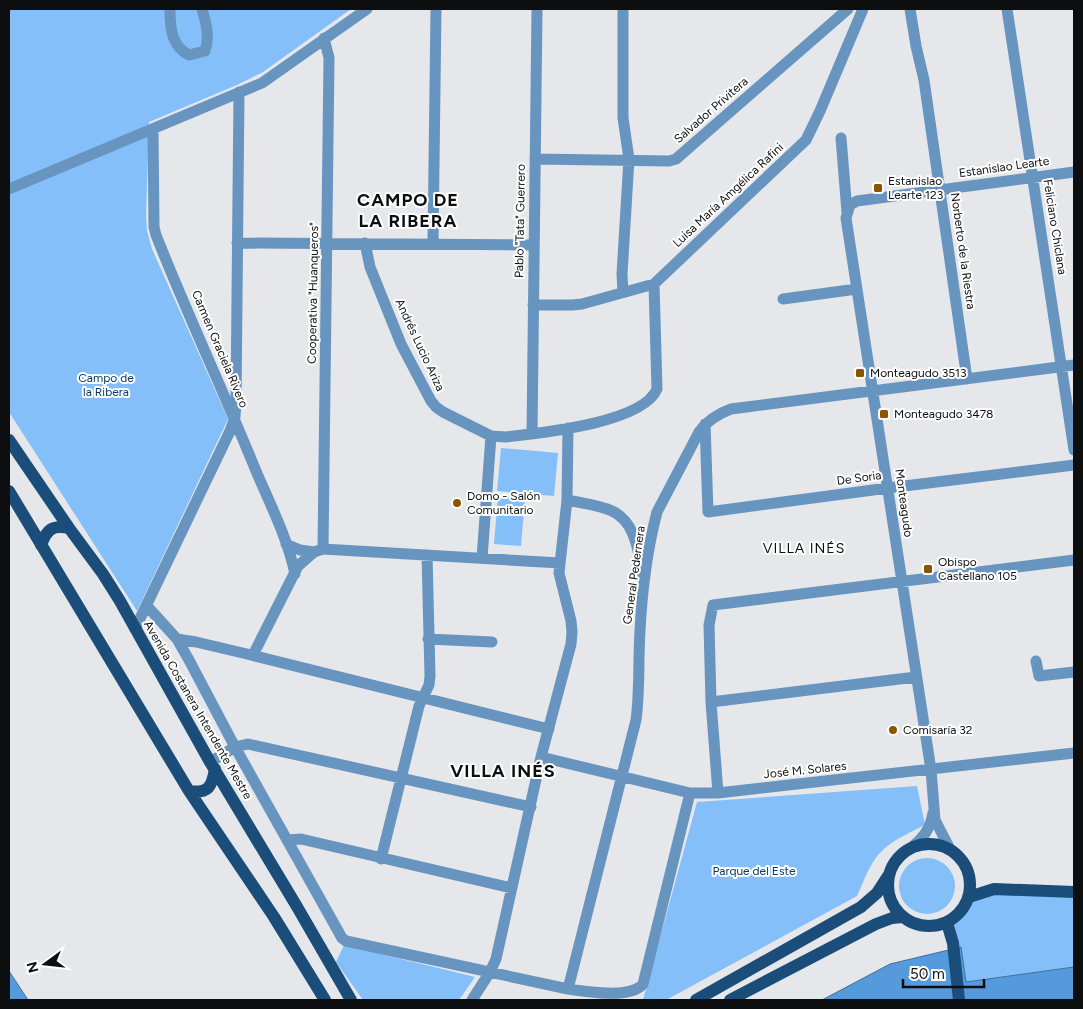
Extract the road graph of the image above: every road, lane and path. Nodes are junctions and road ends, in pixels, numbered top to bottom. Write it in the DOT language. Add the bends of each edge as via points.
graph roads {
  1 [pos="170,9"];
  2 [pos="202,9"];
  3 [pos="367,9"];
  4 [pos="436,9"];
  5 [pos="537,9"];
  6 [pos="623,9"];
  7 [pos="848,9"];
  8 [pos="863,9"];
  9 [pos="910,9"];
  10 [pos="1007,9"];
  11 [pos="324,38"];
  12 [pos="238,92"];
  13 [pos="153,129"];
  14 [pos="841,138"];
  15 [pos="535,159"];
  16 [pos="629,159"];
  17 [pos="1074,172"];
  18 [pos="1033,177"];
  19 [pos="9,189"];
  20 [pos="940,190"];
  21 [pos="849,209"];
  22 [pos="237,243"];
  23 [pos="328,243"];
  24 [pos="364,243"];
  25 [pos="433,243"];
  26 [pos="534,246"];
  27 [pos="654,284"];
  28 [pos="857,289"];
  29 [pos="623,292"];
  30 [pos="783,298"];
  31 [pos="533,305"];
  32 [pos="236,364"];
  33 [pos="1074,365"];
  34 [pos="1062,367"];
  35 [pos="216,373"];
  36 [pos="968,379"];
  37 [pos="873,391"];
  38 [pos="235,417"];
  39 [pos="705,424"];
  40 [pos="568,428"];
  41 [pos="532,434"];
  42 [pos="491,436"];
  43 [pos="9,440"];
  44 [pos="1074,450"];
  45 [pos="1074,465"];
  46 [pos="888,488"];
  47 [pos="9,490"];
  48 [pos="567,500"];
  49 [pos="69,528"];
  50 [pos="286,544"];
  51 [pos="41,545"];
  52 [pos="318,551"];
  53 [pos="427,555"];
  54 [pos="482,558"];
  55 [pos="1074,560"];
  56 [pos="560,563"];
  57 [pos="294,574"];
  58 [pos="645,582"];
  59 [pos="901,582"];
  60 [pos="147,606"];
  61 [pos="136,629"];
  62 [pos="428,638"];
  63 [pos="177,639"];
  64 [pos="492,642"];
  65 [pos="200,643"];
  66 [pos="253,655"];
  67 [pos="189,660"];
  68 [pos="1036,660"];
  69 [pos="1074,672"];
  70 [pos="916,677"];
  71 [pos="423,698"];
  72 [pos="711,702"];
  73 [pos="549,729"];
  74 [pos="235,747"];
  75 [pos="1074,753"];
  76 [pos="541,757"];
  77 [pos="212,765"];
  78 [pos="931,770"];
  79 [pos="622,777"];
  80 [pos="400,778"];
  81 [pos="189,791"];
  82 [pos="690,793"];
  83 [pos="718,793"];
  84 [pos="531,807"];
  85 [pos="934,807"];
  86 [pos="287,840"];
  87 [pos="912,847"];
  88 [pos="950,849"];
  89 [pos="381,859"];
  90 [pos="888,876"];
  91 [pos="512,888"];
  92 [pos="1074,892"];
  93 [pos="969,897"];
  94 [pos="902,917"];
  95 [pos="947,923"];
  96 [pos="490,972"];
  97 [pos="568,989"];
  98 [pos="325,1000"];
  99 [pos="351,1000"];
  100 [pos="472,1000"];
  101 [pos="696,1000"];
  102 [pos="730,1000"];
  103 [pos="959,1000"];
  1 -- 2 [label="street" via="172,38 189,56 205,51 208,42"];
  3 -- 11 [label="street"];
  4 -- 25 [label="street"];
  5 -- 15 [label="street, Pablo \"Tata\" Guerrero"];
  6 -- 16 [label="street" via="623,118"];
  7 -- 16 [label="street, Salvador Privitera" via="676,159"];
  8 -- 27 [label="street, Luisa María Amgélica Rafini" via="806,140"];
  9 -- 20 [label="street, Norberto de la Riestra"];
  10 -- 18 [label="street, Feliciano Chiclana"];
  11 -- 12 [label="street" via="271,77"];
  11 -- 23 [label="street, Cooperativa \"Huanqueros\"" via="329,58"];
  12 -- 13 [label="street"];
  12 -- 22 [label="street"];
  13 -- 19 [label="street"];
  13 -- 35 [label="street, Carmen Graciela Rivero" via="156,235"];
  14 -- 21 [label="street, Monteagudo"];
  15 -- 16 [label="street, Salvador Privitera"];
  15 -- 26 [label="street, Pablo \"Tata\" Guerrero"];
  16 -- 29 [label="street"];
  17 -- 18 [label="street, Estanislao Learte"];
  18 -- 20 [label="street, Estanislao Learte"];
  18 -- 34 [label="street, Feliciano Chiclana"];
  20 -- 21 [label="street, Estanislao Learte" via="857,201"];
  20 -- 36 [label="street, Norberto de la Riestra"];
  21 -- 28 [label="street, Monteagudo" via="846,218"];
  22 -- 23 [label="street"];
  22 -- 32 [label="street"];
  23 -- 24 [label="street"];
  23 -- 52 [label="street, Cooperativa \"Huanqueros\""];
  24 -- 25 [label="street"];
  24 -- 42 [label="street, Andrés Lucio Ariza" via="370,267 401,344 431,401 443,412"];
  25 -- 26 [label="street"];
  26 -- 31 [label="street, Pablo \"Tata\" Guerrero"];
  27 -- 29 [label="street, Luisa María Amgélica Rafini"];
  27 -- 40 [label="street, Andrés Lucio Ariza" via="657,389 653,396 642,405 607,420"];
  28 -- 30 [label="street"];
  28 -- 37 [label="street, Monteagudo"];
  29 -- 31 [label="street, Luisa María Amgélica Rafini" via="572,306"];
  31 -- 41 [label="street, Pablo \"Tata\" Guerrero"];
  32 -- 35 [label="street" via="227,374"];
  32 -- 38 [label="street"];
  33 -- 34 [label="street, General Pedernera"];
  34 -- 36 [label="street, General Pedernera"];
  34 -- 44 [label="street, Feliciano Chiclana"];
  35 -- 38 [label="street, Carmen Graciela Rivero"];
  36 -- 37 [label="street, General Pedernera"];
  37 -- 39 [label="street, General Pedernera" via="731,409"];
  37 -- 46 [label="street, Monteagudo"];
  38 -- 50 [label="street, Carmen Graciela Rivero"];
  38 -- 60 [label="street"];
  39 -- 46 [label="street, De Soria" via="708,512"];
  39 -- 58 [label="street, General Pedernera" via="657,512"];
  40 -- 41 [label="street, Andrés Lucio Ariza"];
  40 -- 48 [label="street"];
  41 -- 42 [label="street, Andrés Lucio Ariza" via="506,438"];
  42 -- 54 [label="street"];
  43 -- 49 [label="main road, Avenida Costanera Intendente Mestre"];
  45 -- 46 [label="street, De Soria"];
  46 -- 59 [label="street, Monteagudo"];
  47 -- 51 [label="main road"];
  48 -- 56 [label="street"];
  48 -- 58 [label="street" via="611,510 622,517 637,545"];
  49 -- 51 [label="main road" via="54,527 47,532"];
  49 -- 61 [label="main road, Avenida Costanera Intendente Mestre" via="103,574"];
  50 -- 52 [label="street" via="300,550"];
  50 -- 57 [label="street, Carmen Graciela Rivero"];
  51 -- 81 [label="main road"];
  52 -- 53 [label="street"];
  52 -- 57 [label="street" via="303,560"];
  53 -- 54 [label="street"];
  53 -- 62 [label="street"];
  54 -- 56 [label="street"];
  55 -- 59 [label="street"];
  56 -- 73 [label="street" via="559,574 572,632"];
  57 -- 66 [label="street"];
  58 -- 79 [label="street, General Pedernera" via="638,708"];
  59 -- 70 [label="street, Monteagudo"];
  59 -- 72 [label="street" via="713,605 709,625"];
  60 -- 61 [label="street"];
  60 -- 63 [label="street"];
  61 -- 77 [label="main road, Avenida Costanera Intendente Mestre"];
  62 -- 64 [label="street"];
  62 -- 71 [label="street" via="429,685"];
  63 -- 65 [label="street"];
  63 -- 67 [label="street"];
  65 -- 66 [label="street"];
  65 -- 67 [label="street" via="191,650"];
  66 -- 71 [label="street"];
  67 -- 74 [label="street"];
  68 -- 69 [label="street" via="1038,676"];
  70 -- 72 [label="street"];
  70 -- 78 [label="street, Monteagudo"];
  71 -- 73 [label="street"];
  71 -- 80 [label="street"];
  72 -- 83 [label="street"];
  73 -- 76 [label="street"];
  74 -- 77 [label="street"];
  74 -- 80 [label="street" via="253,744"];
  74 -- 86 [label="street"];
  75 -- 78 [label="street, José M. Solares"];
  76 -- 79 [label="street, José M. Solares"];
  76 -- 84 [label="street"];
  77 -- 81 [label="main road" via="210,787 201,792"];
  77 -- 99 [label="main road, Avenida Costanera Intendente Mestre"];
  78 -- 83 [label="street, José M. Solares"];
  78 -- 85 [label="street, Monteagudo"];
  79 -- 82 [label="street, José M. Solares"];
  79 -- 97 [label="street, General Pedernera"];
  80 -- 84 [label="street"];
  80 -- 89 [label="street"];
  81 -- 98 [label="main road" via="279,924"];
  82 -- 83 [label="street, José M. Solares"];
  82 -- 97 [label="street" via="643,984 635,991 602,993"];
  84 -- 91 [label="street"];
  85 -- 87 [label="street, Monteagudo" via="931,824"];
  85 -- 88 [label="street, Monteagudo" via="935,820"];
  86 -- 89 [label="street" via="301,839"];
  86 -- 96 [label="street" via="342,938"];
  87 -- 88 [label="main road" via="925,844"];
  87 -- 90 [label="main road" via="901,854"];
  88 -- 93 [label="main road" via="968,870"];
  89 -- 91 [label="street"];
  90 -- 94 [label="main road" via="890,899"];
  90 -- 101 [label="main road" via="866,904"];
  91 -- 96 [label="street" via="496,959"];
  92 -- 93 [label="main road" via="994,889"];
  93 -- 95 [label="main road" via="963,910"];
  94 -- 95 [label="main road" via="927,927"];
  94 -- 102 [label="main road" via="876,924"];
  95 -- 103 [label="main road" via="953,942"];
  96 -- 97 [label="street"];
  96 -- 100 [label="street"];
}
